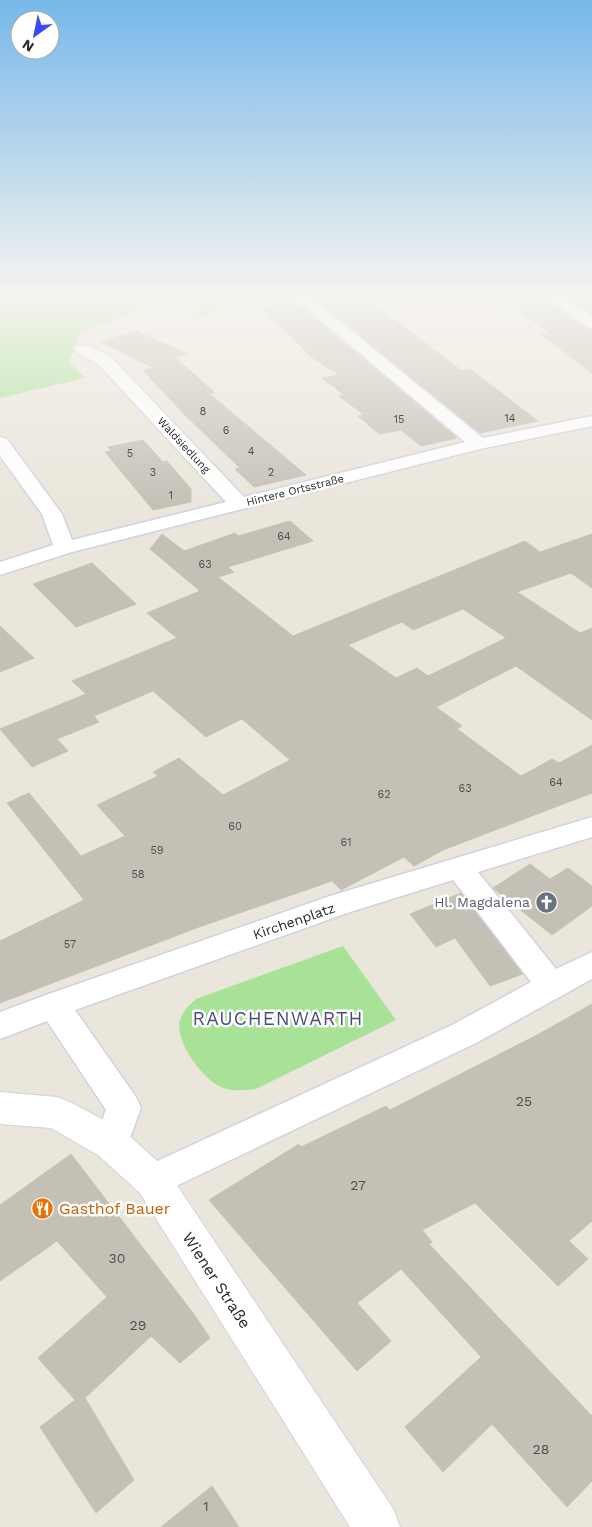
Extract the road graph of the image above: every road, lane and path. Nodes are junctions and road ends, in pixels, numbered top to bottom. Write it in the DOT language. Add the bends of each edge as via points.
graph roads {
  1 [pos="110,366"];
  2 [pos="385,366"];
  3 [pos="592,421"];
  4 [pos="0,443"];
  5 [pos="479,444"];
  6 [pos="239,504"];
  7 [pos="66,548"];
  8 [pos="0,569"];
  9 [pos="592,827"];
  10 [pos="459,868"];
  11 [pos="592,964"];
  12 [pos="552,986"];
  13 [pos="54,1005"];
  14 [pos="0,1026"];
  15 [pos="0,1108"];
  16 [pos="111,1142"];
  17 [pos="153,1181"];
  18 [pos="377,1527"];
  1 -- 6 [label="street, Waldsiedlung"];
  2 -- 5 [label="street"];
  3 -- 5 [label="street, Hintere Ortsstraße"];
  4 -- 7 [label="street" via="52,514"];
  5 -- 6 [label="street, Hintere Ortsstraße"];
  6 -- 7 [label="street, Hintere Ortsstraße"];
  7 -- 8 [label="street, Hintere Ortsstraße"];
  9 -- 10 [label="street, Kirchenplatz"];
  10 -- 12 [label="street"];
  10 -- 13 [label="street, Kirchenplatz" via="340,904"];
  11 -- 12 [label="street"];
  12 -- 17 [label="street" via="464,1034"];
  13 -- 14 [label="street, Kirchenplatz"];
  13 -- 16 [label="street" via="124,1108"];
  15 -- 16 [label="main road, Wiener Straße" via="57,1113"];
  16 -- 17 [label="main road, Wiener Straße"];
  17 -- 18 [label="main road, Wiener Straße"];
}
